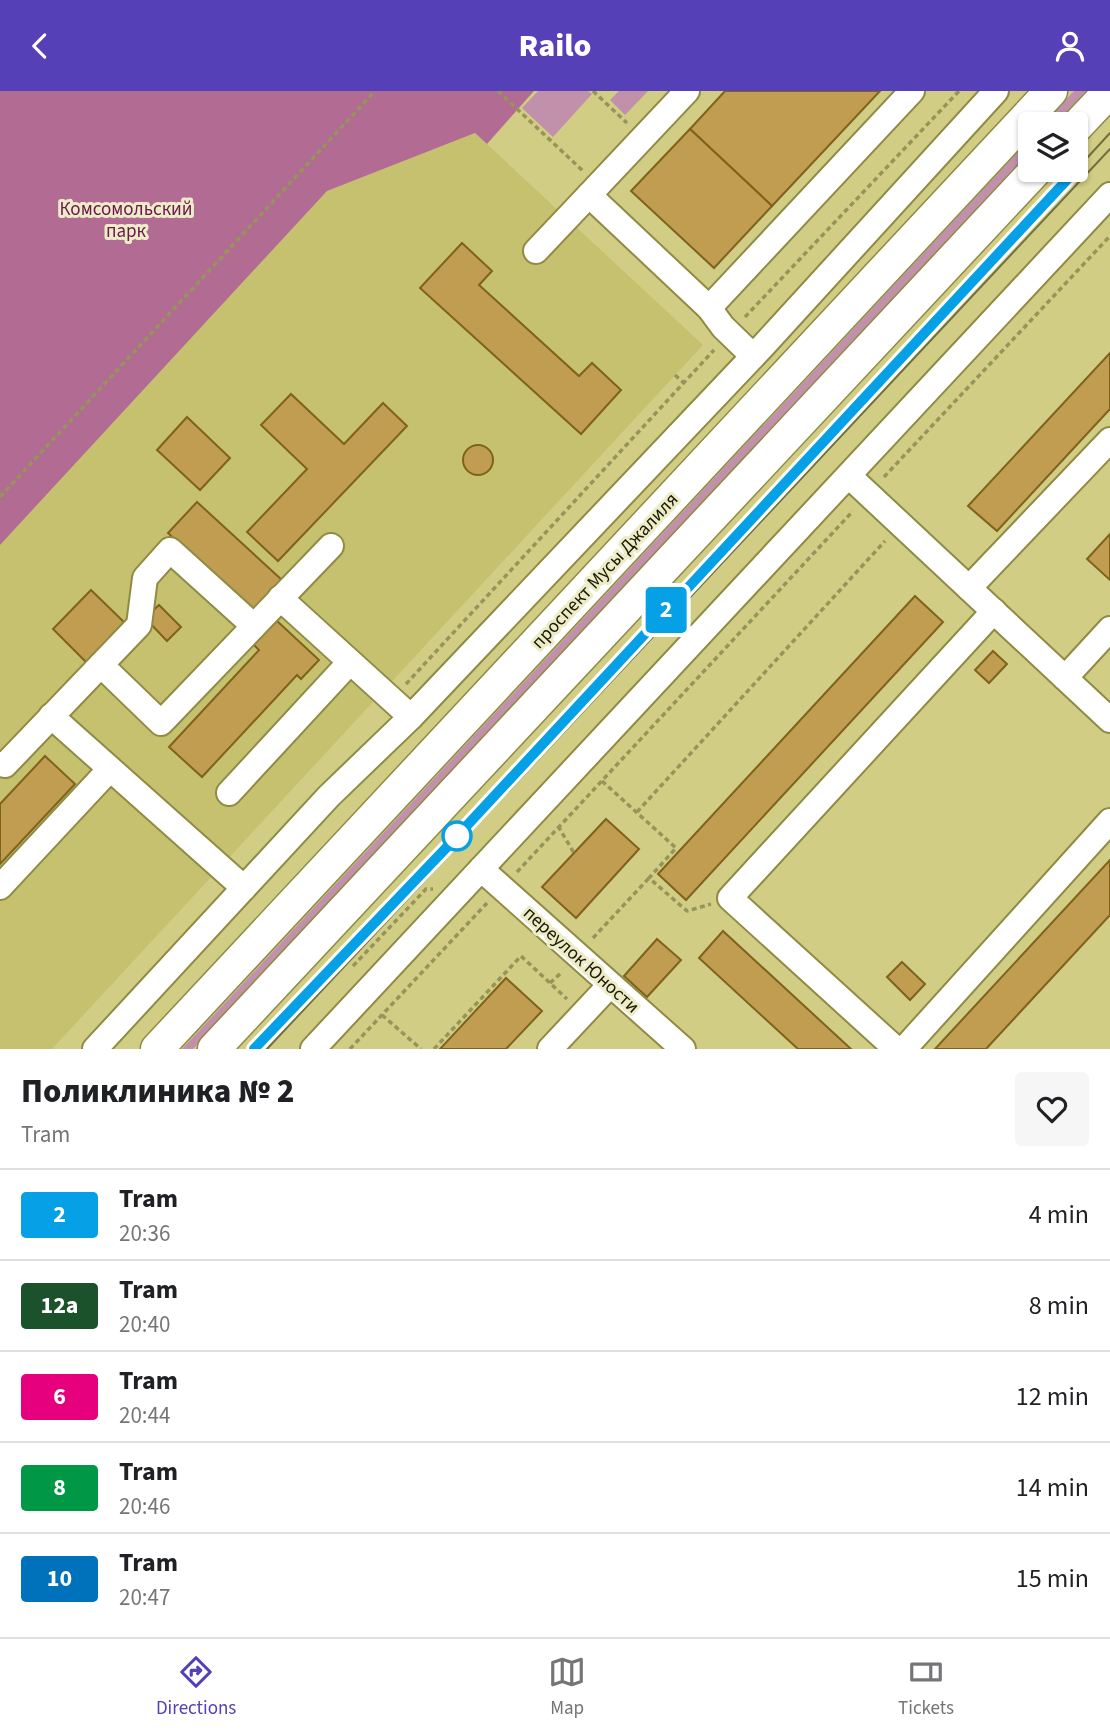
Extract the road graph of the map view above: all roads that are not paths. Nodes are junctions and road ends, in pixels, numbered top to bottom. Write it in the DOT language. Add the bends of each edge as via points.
graph roads {
  1 [pos="687,91"];
  2 [pos="912,91"];
  3 [pos="996,91"];
  4 [pos="1051,91"];
  5 [pos="1110,91"];
  6 [pos="1088,114"];
  7 [pos="1025,182"];
  8 [pos="594,190"];
  9 [pos="1110,195"];
  10 [pos="536,251"];
  11 [pos="709,308"];
  12 [pos="753,356"];
  13 [pos="1110,440"];
  14 [pos="849,476"];
  15 [pos="331,546"];
  16 [pos="969,588"];
  17 [pos="280,598"];
  18 [pos="994,611"];
  19 [pos="254,626"];
  20 [pos="1110,629"];
  21 [pos="350,662"];
  22 [pos="101,665"];
  23 [pos="1065,678"];
  24 [pos="51,716"];
  25 [pos="411,717"];
  26 [pos="1110,720"];
  27 [pos="0,764"];
  28 [pos="110,769"];
  29 [pos="229,793"];
  30 [pos="1110,821"];
  31 [pos="481,869"];
  32 [pos="0,887"];
  33 [pos="244,888"];
  34 [pos="610,985"];
  35 [pos="95,1049"];
  36 [pos="157,1049"];
  37 [pos="214,1049"];
  38 [pos="313,1049"];
  39 [pos="550,1049"];
  40 [pos="683,1049"];
  41 [pos="896,1049"];
  42 [pos="904,1049"];
  1 -- 8 [label="street"];
  2 -- 11 [label="street"];
  3 -- 12 [label="street"];
  4 -- 36 [label="main road, проспект Мусы Джалиля"];
  5 -- 6 [label="main road"];
  7 -- 37 [label="main road"];
  8 -- 10 [label="street"];
  8 -- 11 [label="street"];
  9 -- 14 [label="street"];
  11 -- 12 [label="street"];
  12 -- 25 [label="street"];
  13 -- 16 [label="street"];
  14 -- 16 [label="street"];
  14 -- 31 [label="street"];
  15 -- 17 [label="street"];
  16 -- 18 [label="street"];
  17 -- 19 [label="street"];
  17 -- 21 [label="street"];
  18 -- 23 [label="street"];
  18 -- 41 [label="street" via="730,898"];
  19 -- 22 [label="street" via="161,723"];
  19 -- 22 [label="street" via="170,550 145,578 139,625"];
  20 -- 23 [label="street"];
  21 -- 25 [label="street"];
  21 -- 29 [label="street"];
  22 -- 24 [label="street"];
  23 -- 26 [label="street"];
  24 -- 27 [label="street" via="5,765"];
  24 -- 28 [label="street"];
  25 -- 33 [label="street"];
  28 -- 32 [label="street"];
  28 -- 33 [label="street"];
  30 -- 42 [label="street"];
  31 -- 34 [label="street, переулок Юности"];
  31 -- 38 [label="street"];
  33 -- 35 [label="street"];
  34 -- 39 [label="street"];
  34 -- 40 [label="street, переулок Юности"];
}
